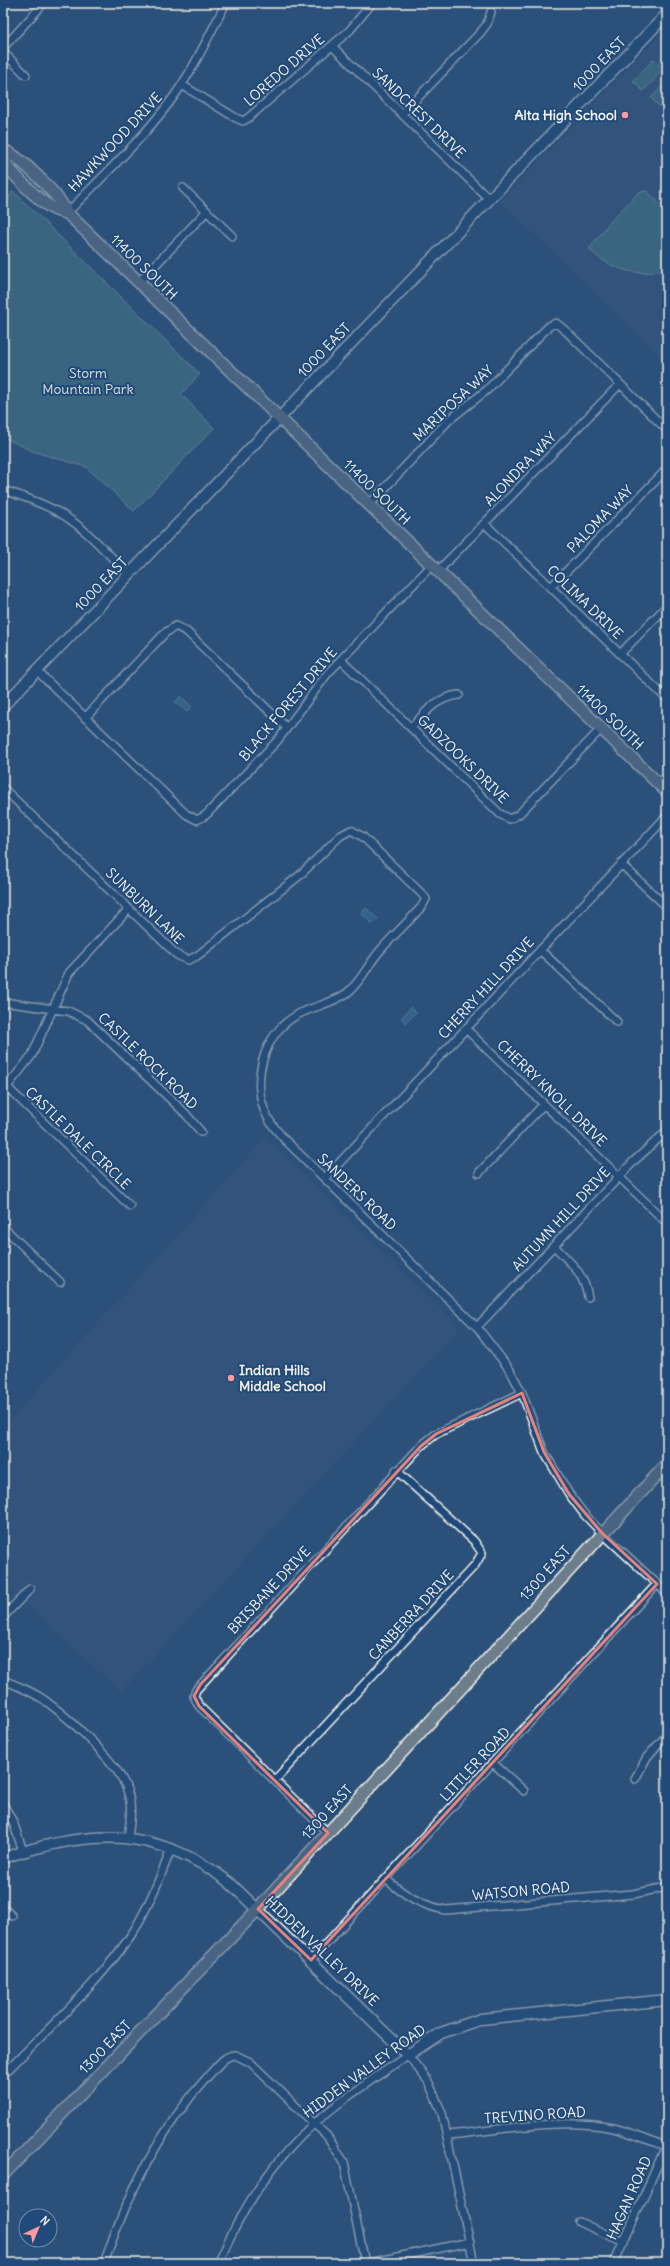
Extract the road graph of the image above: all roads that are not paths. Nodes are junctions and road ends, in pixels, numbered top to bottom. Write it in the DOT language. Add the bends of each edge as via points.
graph roads {
  1 [pos="44,3"];
  2 [pos="226,3"];
  3 [pos="372,3"];
  4 [pos="491,12"];
  5 [pos="667,14"];
  6 [pos="332,46"];
  7 [pos="3,48"];
  8 [pos="3,52"];
  9 [pos="26,75"];
  10 [pos="182,85"];
  11 [pos="402,114"];
  12 [pos="3,150"];
  13 [pos="3,158"];
  14 [pos="183,188"];
  15 [pos="489,199"];
  16 [pos="207,211"];
  17 [pos="67,212"];
  18 [pos="232,236"];
  19 [pos="139,282"];
  20 [pos="620,384"];
  21 [pos="279,418"];
  22 [pos="667,430"];
  23 [pos="667,469"];
  24 [pos="3,490"];
  25 [pos="369,505"];
  26 [pos="485,524"];
  27 [pos="435,568"];
  28 [pos="129,575"];
  29 [pos="551,587"];
  30 [pos="667,606"];
  31 [pos="620,654"];
  32 [pos="341,660"];
  33 [pos="37,671"];
  34 [pos="459,695"];
  35 [pos="667,699"];
  36 [pos="3,706"];
  37 [pos="85,718"];
  38 [pos="287,728"];
  39 [pos="411,728"];
  40 [pos="601,729"];
  41 [pos="3,788"];
  42 [pos="667,792"];
  43 [pos="667,816"];
  44 [pos="352,830"];
  45 [pos="622,864"];
  46 [pos="667,907"];
  47 [pos="129,909"];
  48 [pos="540,950"];
  49 [pos="3,1002"];
  50 [pos="52,1009"];
  51 [pos="617,1022"];
  52 [pos="466,1028"];
  53 [pos="5,1090"];
  54 [pos="544,1104"];
  55 [pos="667,1131"];
  56 [pos="201,1132"];
  57 [pos="479,1172"];
  58 [pos="619,1176"];
  59 [pos="325,1178"];
  60 [pos="130,1206"];
  61 [pos="667,1223"];
  62 [pos="3,1227"];
  63 [pos="554,1246"];
  64 [pos="60,1282"];
  65 [pos="588,1296"];
  66 [pos="477,1327"];
  67 [pos="522,1393"];
  68 [pos="667,1464"];
  69 [pos="396,1470"];
  70 [pos="602,1533"];
  71 [pos="657,1584"];
  72 [pos="30,1589"];
  73 [pos="667,1593"];
  74 [pos="3,1618"];
  75 [pos="3,1680"];
  76 [pos="667,1735"];
  77 [pos="493,1763"];
  78 [pos="635,1779"];
  79 [pos="274,1780"];
  80 [pos="524,1791"];
  81 [pos="3,1804"];
  82 [pos="328,1833"];
  83 [pos="128,1838"];
  84 [pos="171,1849"];
  85 [pos="23,1851"];
  86 [pos="3,1858"];
  87 [pos="386,1879"];
  88 [pos="667,1887"];
  89 [pos="3,1908"];
  90 [pos="258,1909"];
  91 [pos="12,1916"];
  92 [pos="311,1960"];
  93 [pos="667,2000"];
  94 [pos="408,2055"];
  95 [pos="3,2075"];
  96 [pos="314,2124"];
  97 [pos="448,2134"];
  98 [pos="667,2146"];
  99 [pos="3,2175"];
  100 [pos="579,2222"];
  101 [pos="470,2242"];
  102 [pos="624,2242"];
  103 [pos="104,2263"];
  104 [pos="218,2263"];
  105 [pos="366,2263"];
  106 [pos="474,2263"];
  107 [pos="614,2263"];
  1 -- 7 [label="street"];
  2 -- 10 [label="street, HAWKWOOD DRIVE"];
  3 -- 6 [label="street, LOREDO DRIVE" via="360,19"];
  4 -- 11 [label="street" via="487,24 480,33"];
  5 -- 15 [label="street, 1000 EAST"];
  6 -- 10 [label="street, LOREDO DRIVE" via="243,121"];
  6 -- 11 [label="street, SANDCREST DRIVE"];
  8 -- 9 [label="street"];
  10 -- 17 [label="street, HAWKWOOD DRIVE" via="150,126"];
  11 -- 15 [label="street, SANDCREST DRIVE"];
  12 -- 17 [label="main road, 11400 SOUTH" via="17,159 59,199"];
  13 -- 17 [label="main road, 11400 SOUTH" via="9,169 46,205 56,211"];
  14 -- 16 [label="street"];
  15 -- 21 [label="street, 1000 EAST"];
  16 -- 18 [label="street"];
  16 -- 19 [label="street"];
  17 -- 19 [label="main road, 11400 SOUTH"];
  19 -- 21 [label="main road, 11400 SOUTH"];
  20 -- 22 [label="street"];
  20 -- 25 [label="street, MARIPOSA WAY" via="556,323 549,326 487,390 449,420"];
  20 -- 26 [label="street, ALONDRA WAY"];
  21 -- 25 [label="main road, 11400 SOUTH"];
  21 -- 28 [label="street, 1000 EAST"];
  23 -- 29 [label="street, PALOMA WAY"];
  24 -- 28 [label="street" via="59,512"];
  25 -- 27 [label="main road, 11400 SOUTH"];
  26 -- 27 [label="street, ALONDRA WAY"];
  26 -- 29 [label="street, COLIMA DRIVE"];
  27 -- 32 [label="street, BLACK FOREST DRIVE"];
  27 -- 40 [label="main road, 11400 SOUTH"];
  28 -- 33 [label="street, 1000 EAST"];
  29 -- 31 [label="street, COLIMA DRIVE"];
  30 -- 31 [label="street"];
  31 -- 35 [label="street, COLIMA DRIVE"];
  32 -- 38 [label="street, BLACK FOREST DRIVE" via="317,686"];
  32 -- 39 [label="street, GADZOOKS DRIVE"];
  33 -- 36 [label="street, 1000 EAST"];
  33 -- 37 [label="street, BLACK FOREST DRIVE"];
  34 -- 39 [label="street" via="446,697 435,703"];
  37 -- 38 [label="street, BLACK FOREST DRIVE" via="186,814 197,820 206,815"];
  37 -- 38 [label="street" via="165,633 176,626 188,632"];
  39 -- 40 [label="street, GADZOOKS DRIVE" via="500,814 510,819 519,814"];
  40 -- 42 [label="main road, 11400 SOUTH"];
  41 -- 47 [label="street, SUNBURN LANE"];
  43 -- 45 [label="street, CHERRY HILL DRIVE"];
  44 -- 47 [label="street, SUNBURN LANE" via="340,836 300,876 193,959 188,960 177,955"];
  44 -- 59 [label="street, SANDERS ROAD" via="363,837 426,899 377,954 353,987 336,1000 296,1016 274,1037 260,1067 261,1100 267,1116 285,1140"];
  45 -- 46 [label="street"];
  45 -- 48 [label="street, CHERRY HILL DRIVE"];
  47 -- 50 [label="street" via="69,973"];
  48 -- 51 [label="street"];
  48 -- 52 [label="street, CHERRY HILL DRIVE"];
  49 -- 50 [label="street, CASTLE ROCK ROAD"];
  50 -- 53 [label="street" via="32,1055"];
  50 -- 56 [label="street, CASTLE ROCK ROAD" via="68,1011 87,1020 185,1113"];
  52 -- 54 [label="street, CHERRY KNOLL DRIVE"];
  52 -- 59 [label="street, CHERRY HILL DRIVE"];
  53 -- 60 [label="street, CASTLE DALE CIRCLE"];
  54 -- 57 [label="street"];
  54 -- 58 [label="street, CHERRY KNOLL DRIVE"];
  55 -- 58 [label="street, AUTUMN HILL DRIVE"];
  58 -- 61 [label="street, CHERRY KNOLL DRIVE"];
  58 -- 63 [label="street, AUTUMN HILL DRIVE"];
  59 -- 66 [label="street, SANDERS ROAD"];
  62 -- 64 [label="street"];
  63 -- 65 [label="street" via="579,1270"];
  63 -- 66 [label="street, AUTUMN HILL DRIVE"];
  66 -- 67 [label="street, SANDERS ROAD" via="510,1370"];
  67 -- 69 [label="street, BRISBANE DRIVE" via="436,1434"];
  67 -- 70 [label="street, SANDERS ROAD" via="544,1452 555,1473 584,1514"];
  68 -- 70 [label="main road, 1300 EAST"];
  69 -- 79 [label="street, BRISBANE DRIVE" via="196,1690 194,1696 199,1706"];
  69 -- 79 [label="street, CANBERRA DRIVE" via="474,1541 482,1554 475,1565"];
  70 -- 71 [label="street, SANDERS ROAD"];
  70 -- 82 [label="main road, 1300 EAST"];
  71 -- 73 [label="street, SANDERS ROAD"];
  71 -- 77 [label="street, LITTLER ROAD"];
  72 -- 74 [label="street"];
  75 -- 83 [label="street" via="46,1702 118,1770 128,1791 130,1804"];
  76 -- 78 [label="street" via="647,1757"];
  77 -- 80 [label="street"];
  77 -- 87 [label="street, LITTLER ROAD"];
  79 -- 82 [label="street, BRISBANE DRIVE"];
  81 -- 85 [label="street" via="13,1822"];
  82 -- 90 [label="main road, 1300 EAST"];
  83 -- 84 [label="street, HIDDEN VALLEY DRIVE"];
  83 -- 85 [label="street, HIDDEN VALLEY DRIVE" via="85,1837"];
  84 -- 90 [label="street, HIDDEN VALLEY DRIVE" via="209,1867"];
  84 -- 95 [label="street" via="150,1900 116,1954"];
  85 -- 86 [label="street, HIDDEN VALLEY DRIVE"];
  87 -- 88 [label="street, WATSON ROAD" via="415,1900 446,1910 633,1894"];
  87 -- 92 [label="street, LITTLER ROAD"];
  89 -- 91 [label="street"];
  90 -- 92 [label="street, HIDDEN VALLEY DRIVE"];
  90 -- 99 [label="main road, 1300 EAST"];
  92 -- 94 [label="street, HIDDEN VALLEY DRIVE"];
  93 -- 94 [label="street, HIDDEN VALLEY ROAD" via="481,2019 441,2033"];
  94 -- 96 [label="street, HIDDEN VALLEY ROAD"];
  94 -- 97 [label="street, HIDDEN VALLEY DRIVE" via="433,2091"];
  96 -- 103 [label="street" via="250,2062 235,2055 224,2060 160,2138 130,2194"];
  96 -- 104 [label="street, HIDDEN VALLEY ROAD" via="275,2164 252,2196 232,2230"];
  96 -- 105 [label="street" via="336,2148 344,2162"];
  97 -- 98 [label="street, TREVINO ROAD" via="592,2124 633,2133"];
  97 -- 101 [label="street, HIDDEN VALLEY DRIVE"];
  98 -- 102 [label="street, HAGAN ROAD"];
  100 -- 102 [label="street"];
  101 -- 105 [label="street"];
  101 -- 106 [label="street, HIDDEN VALLEY DRIVE"];
  102 -- 107 [label="street, HAGAN ROAD"];
}
